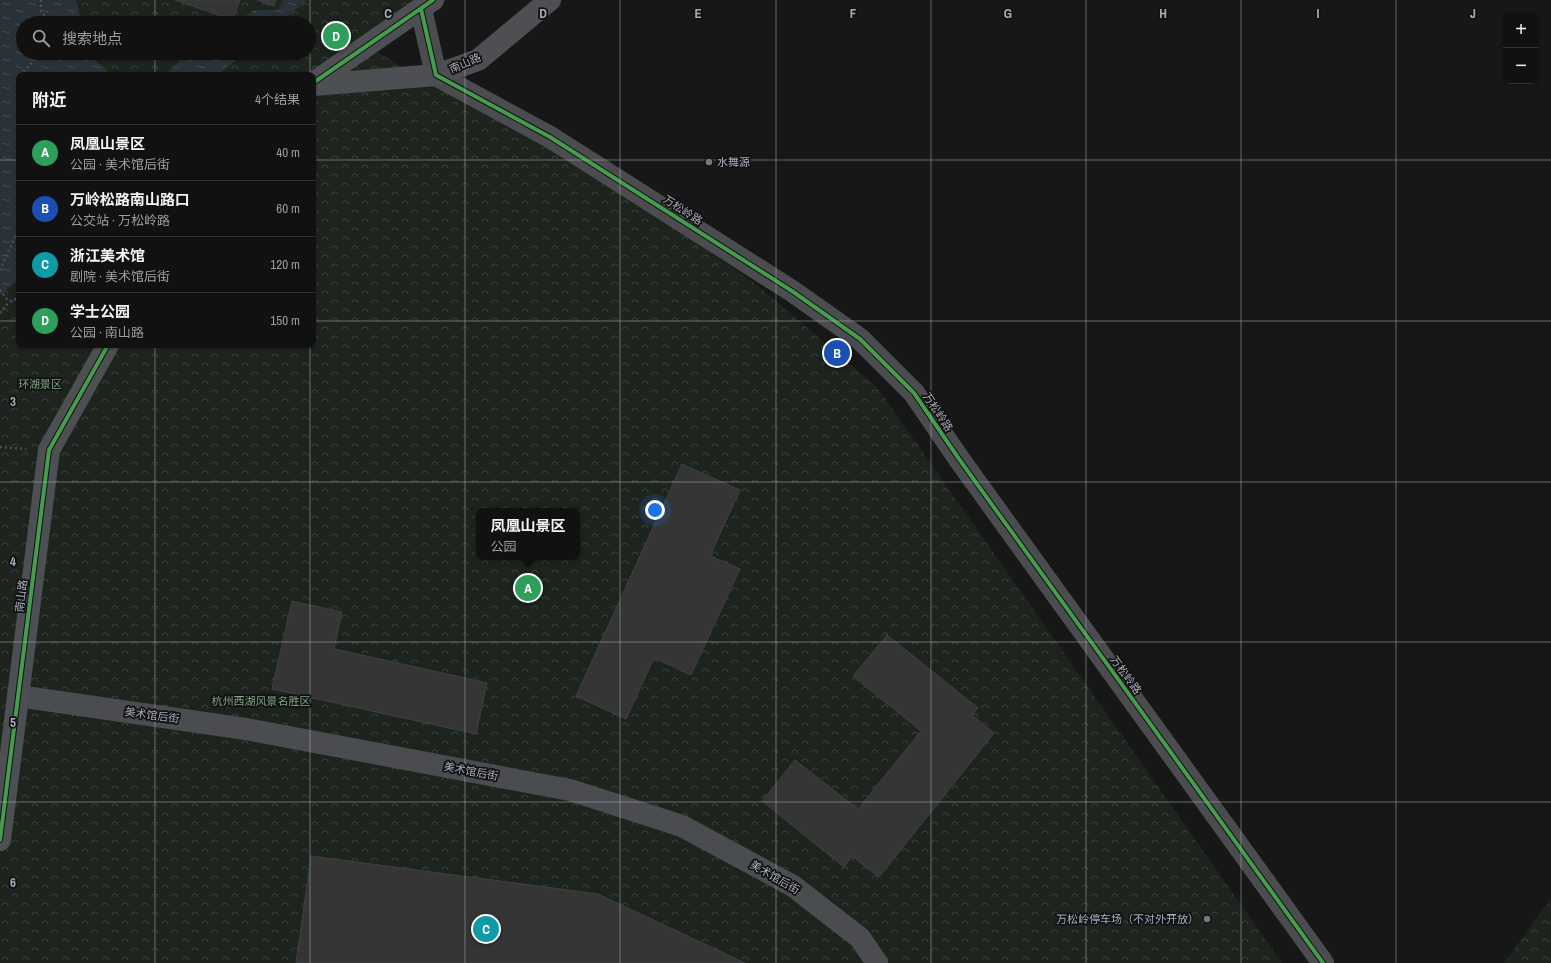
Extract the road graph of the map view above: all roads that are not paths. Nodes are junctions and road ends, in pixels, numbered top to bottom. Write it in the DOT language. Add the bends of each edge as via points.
graph roads {
  1 [pos="550,0"];
  2 [pos="427,4"];
  3 [pos="436,74"];
  4 [pos="316,82"];
  5 [pos="316,84"];
  6 [pos="106,348"];
  7 [pos="18,696"];
  8 [pos="0,840"];
  9 [pos="877,963"];
  10 [pos="1323,963"];
  1 -- 3 [label="main road, 南山路" via="478,60"];
  2 -- 3 [label="street"];
  2 -- 4 [label="main road, 南山路"];
  3 -- 5 [label="main road, 南山路"];
  3 -- 10 [label="street, 万松岭路" via="550,136 792,292 860,339 914,393"];
  6 -- 7 [label="main road, 南山路" via="49,450"];
  7 -- 8 [label="main road, 南山路"];
  7 -- 9 [label="street, 美术馆后街" via="246,729 570,790 682,826 793,886 860,938"];
}
